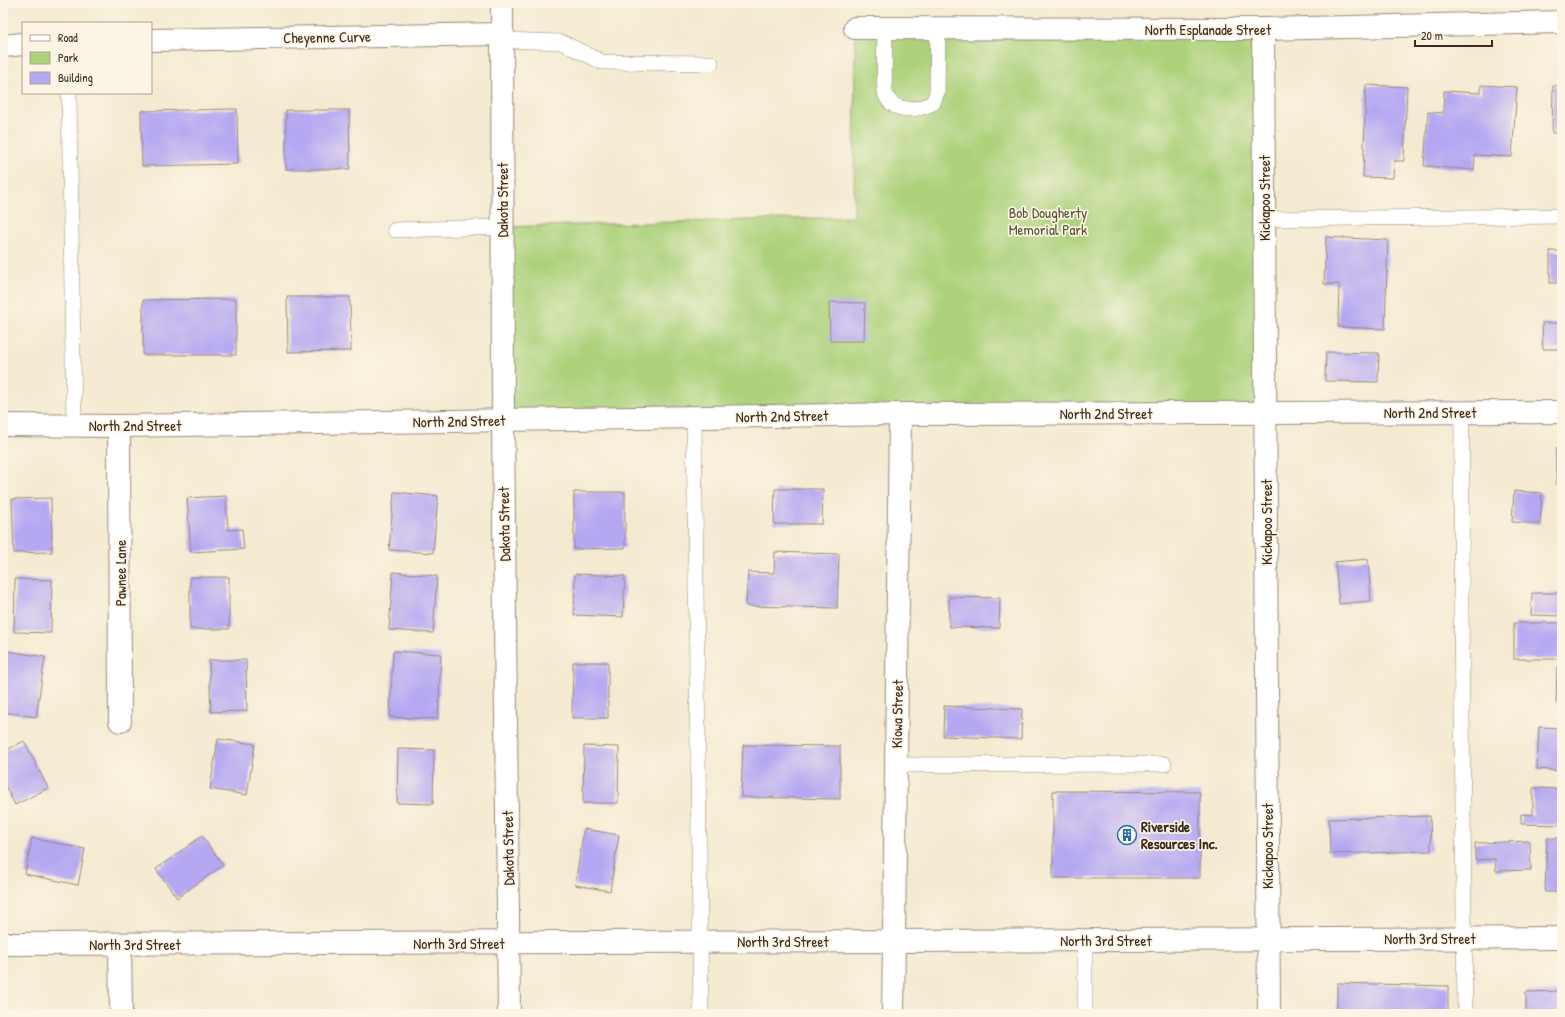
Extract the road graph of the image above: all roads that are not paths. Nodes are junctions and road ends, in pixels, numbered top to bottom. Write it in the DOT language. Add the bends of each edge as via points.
graph roads {
  1 [pos="502,3"];
  2 [pos="1562,22"];
  3 [pos="855,28"];
  4 [pos="886,28"];
  5 [pos="938,28"];
  6 [pos="1263,29"];
  7 [pos="503,37"];
  8 [pos="152,40"];
  9 [pos="22,44"];
  10 [pos="3,46"];
  11 [pos="711,63"];
  12 [pos="70,94"];
  13 [pos="1562,216"];
  14 [pos="1264,219"];
  15 [pos="502,227"];
  16 [pos="395,230"];
  17 [pos="1265,412"];
  18 [pos="1462,412"];
  19 [pos="1562,412"];
  20 [pos="900,414"];
  21 [pos="694,417"];
  22 [pos="503,420"];
  23 [pos="3,425"];
  24 [pos="74,425"];
  25 [pos="119,426"];
  26 [pos="120,721"];
  27 [pos="1164,764"];
  28 [pos="896,765"];
  29 [pos="1465,938"];
  30 [pos="1562,938"];
  31 [pos="1268,939"];
  32 [pos="1085,940"];
  33 [pos="894,941"];
  34 [pos="701,942"];
  35 [pos="509,943"];
  36 [pos="3,944"];
  37 [pos="120,944"];
  38 [pos="120,1014"];
  39 [pos="509,1014"];
  40 [pos="701,1014"];
  41 [pos="893,1014"];
  42 [pos="1085,1014"];
  43 [pos="1269,1014"];
  44 [pos="1465,1014"];
  1 -- 7 [label="street, Dakota Street"];
  2 -- 6 [label="street, North Esplanade Street"];
  3 -- 4 [label="street, North Esplanade Street"];
  4 -- 5 [label="street, North Esplanade Street"];
  4 -- 5 [label="lane" via="885,95 893,105 906,109 923,108 933,103 937,92"];
  5 -- 6 [label="street, North Esplanade Street"];
  6 -- 14 [label="street, Kickapoo Street"];
  7 -- 8 [label="street, Cheyenne Curve"];
  7 -- 11 [label="lane" via="561,42 602,62"];
  7 -- 15 [label="street, Dakota Street"];
  9 -- 10 [label="street"];
  12 -- 24 [label="lane"];
  13 -- 14 [label="lane"];
  14 -- 17 [label="street, Kickapoo Street"];
  15 -- 16 [label="lane"];
  15 -- 22 [label="street, Dakota Street"];
  17 -- 18 [label="street, North 2nd Street"];
  17 -- 20 [label="street, North 2nd Street"];
  17 -- 31 [label="street, Kickapoo Street"];
  18 -- 19 [label="street, North 2nd Street"];
  18 -- 29 [label="lane" via="1462,824"];
  20 -- 21 [label="street, North 2nd Street"];
  20 -- 28 [label="street, Kiowa Street"];
  21 -- 22 [label="street, North 2nd Street"];
  21 -- 34 [label="lane"];
  22 -- 25 [label="street, North 2nd Street"];
  22 -- 35 [label="street, Dakota Street"];
  23 -- 24 [label="street, North 2nd Street"];
  24 -- 25 [label="street, North 2nd Street"];
  25 -- 26 [label="street, Pawnee Lane"];
  27 -- 28 [label="lane"];
  28 -- 33 [label="street, Kiowa Street"];
  29 -- 30 [label="street, North 3rd Street"];
  29 -- 31 [label="street, North 3rd Street"];
  29 -- 44 [label="lane"];
  31 -- 32 [label="street, North 3rd Street"];
  31 -- 43 [label="street, Kickapoo Street"];
  32 -- 33 [label="street, North 3rd Street"];
  32 -- 42 [label="lane"];
  33 -- 34 [label="street, North 3rd Street"];
  33 -- 41 [label="street, Kiowa Street"];
  34 -- 35 [label="street, North 3rd Street"];
  34 -- 40 [label="lane"];
  35 -- 37 [label="street, North 3rd Street"];
  35 -- 39 [label="street, Dakota Street"];
  36 -- 37 [label="street, North 3rd Street"];
  37 -- 38 [label="street"];
}
